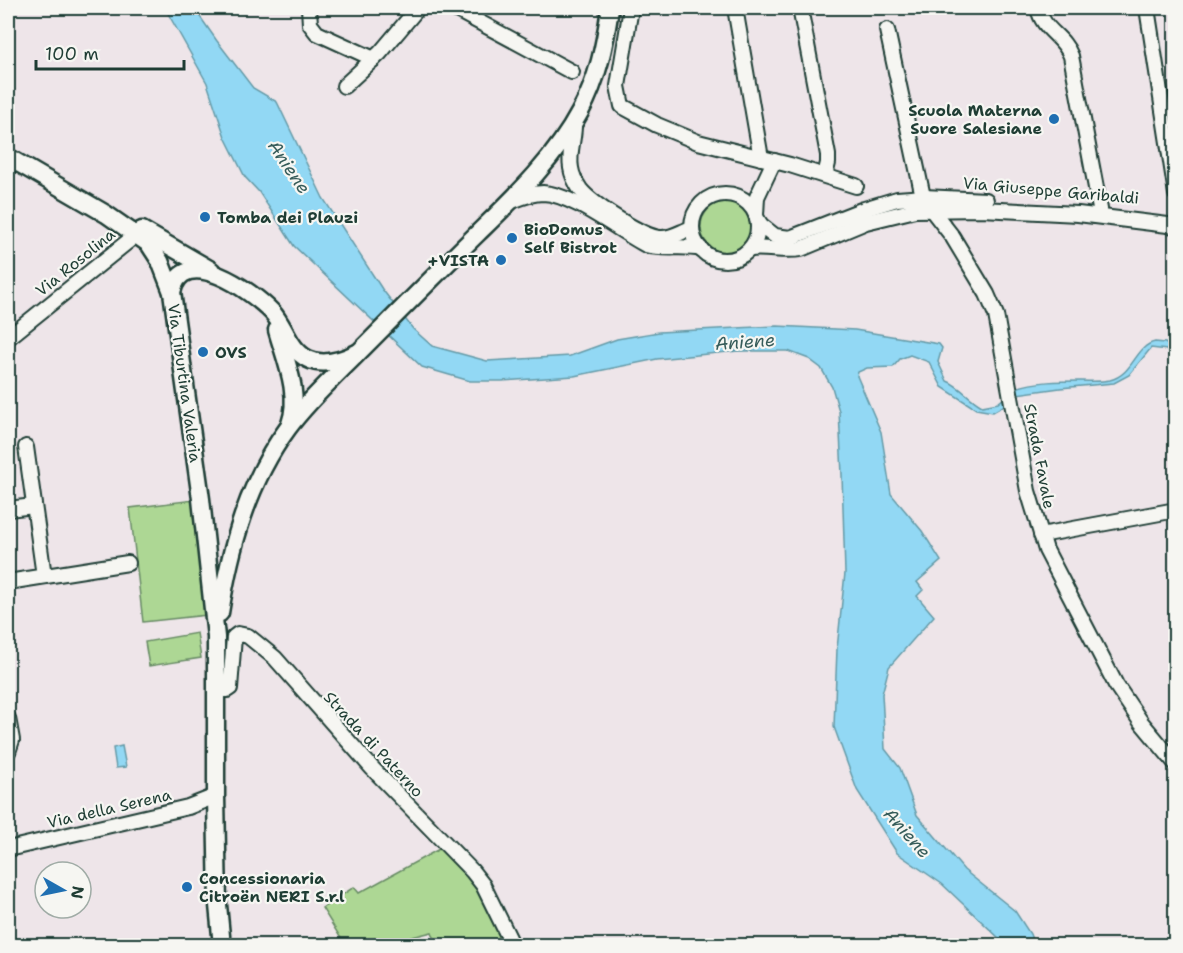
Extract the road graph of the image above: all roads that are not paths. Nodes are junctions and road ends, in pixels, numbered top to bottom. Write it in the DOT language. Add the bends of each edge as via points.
graph roads {
  1 [pos="309,8"];
  2 [pos="418,8"];
  3 [pos="453,8"];
  4 [pos="610,8"];
  5 [pos="631,8"];
  6 [pos="735,8"];
  7 [pos="800,8"];
  8 [pos="1038,8"];
  9 [pos="1147,8"];
  10 [pos="886,30"];
  11 [pos="374,59"];
  12 [pos="572,72"];
  13 [pos="344,86"];
  14 [pos="574,122"];
  15 [pos="8,157"];
  16 [pos="768,160"];
  17 [pos="825,175"];
  18 [pos="856,186"];
  19 [pos="759,193"];
  20 [pos="1176,194"];
  21 [pos="741,197"];
  22 [pos="510,202"];
  23 [pos="927,203"];
  24 [pos="1100,209"];
  25 [pos="106,214"];
  26 [pos="757,217"];
  27 [pos="1176,219"];
  28 [pos="1176,226"];
  29 [pos="692,228"];
  30 [pos="136,235"];
  31 [pos="701,249"];
  32 [pos="750,249"];
  33 [pos="222,276"];
  34 [pos="172,292"];
  35 [pos="270,309"];
  36 [pos="8,338"];
  37 [pos="357,353"];
  38 [pos="318,362"];
  39 [pos="328,382"];
  40 [pos="289,427"];
  41 [pos="26,447"];
  42 [pos="34,506"];
  43 [pos="8,509"];
  44 [pos="1176,510"];
  45 [pos="1041,536"];
  46 [pos="208,562"];
  47 [pos="128,563"];
  48 [pos="228,566"];
  49 [pos="44,576"];
  50 [pos="8,582"];
  51 [pos="216,637"];
  52 [pos="217,690"];
  53 [pos="8,718"];
  54 [pos="8,752"];
  55 [pos="1176,764"];
  56 [pos="216,796"];
  57 [pos="8,849"];
  58 [pos="222,945"];
  59 [pos="513,945"];
  1 -- 11 [label="street" via="310,24 316,33"];
  2 -- 11 [label="street"];
  3 -- 12 [label="street"];
  4 -- 14 [label="main road, Via Tiburtina Valeria" via="596,74"];
  5 -- 16 [label="street" via="618,87 622,106 698,142"];
  6 -- 16 [label="street"];
  7 -- 17 [label="street" via="828,154"];
  8 -- 24 [label="street" via="1045,25 1071,56"];
  9 -- 20 [label="street"];
  10 -- 23 [label="street" via="918,179"];
  11 -- 13 [label="street"];
  14 -- 22 [label="main road, Via Tiburtina Valeria" via="547,162"];
  14 -- 29 [label="street" via="571,171 580,189 595,203 649,237 664,238"];
  15 -- 25 [label="main road"];
  16 -- 17 [label="street"];
  16 -- 19 [label="street"];
  17 -- 18 [label="street"];
  19 -- 21 [label="street"];
  19 -- 26 [label="street"];
  21 -- 26 [label="street"];
  21 -- 29 [label="street" via="722,194 705,200"];
  22 -- 31 [label="street" via="532,194 557,195 646,245"];
  22 -- 37 [label="main road, Via Tiburtina Valeria"];
  23 -- 24 [label="street, Via Giuseppe Garibaldi"];
  23 -- 26 [label="street" via="909,197 883,202 794,238 775,236"];
  23 -- 28 [label="street, Via Giuseppe Garibaldi"];
  23 -- 32 [label="street" via="866,222 801,249"];
  23 -- 45 [label="street, Strada Favale" via="952,236 996,315 1025,480"];
  24 -- 27 [label="street, Via Giuseppe Garibaldi"];
  25 -- 30 [label="main road"];
  25 -- 33 [label="main road" via="148,233"];
  26 -- 32 [label="street" via="757,235"];
  29 -- 31 [label="street"];
  30 -- 34 [label="main road" via="156,254"];
  30 -- 36 [label="street, Via Rosolina"];
  31 -- 32 [label="street" via="720,259 741,256"];
  33 -- 34 [label="main road, Via Tiburtina Valeria" via="199,270 183,272 176,278"];
  33 -- 35 [label="main road, Via Tiburtina Valeria"];
  34 -- 46 [label="main road, Via Tiburtina Valeria"];
  35 -- 38 [label="main road, Via Tiburtina Valeria" via="299,352"];
  35 -- 40 [label="main road" via="293,392 294,412"];
  37 -- 38 [label="main road, Via Tiburtina Valeria"];
  37 -- 39 [label="main road, Via Tiburtina Valeria"];
  38 -- 39 [label="street" via="326,370"];
  39 -- 40 [label="main road, Via Tiburtina Valeria"];
  40 -- 48 [label="main road, Via Tiburtina Valeria" via="251,495"];
  41 -- 42 [label="street"];
  42 -- 43 [label="street"];
  42 -- 49 [label="street"];
  44 -- 45 [label="street"];
  45 -- 55 [label="street, Strada Favale" via="1116,685"];
  46 -- 48 [label="main road"];
  46 -- 51 [label="main road, Via Tiburtina Valeria"];
  47 -- 49 [label="street"];
  48 -- 51 [label="main road, Via Tiburtina Valeria"];
  49 -- 50 [label="street"];
  51 -- 52 [label="main road, Via Tiburtina Valeria"];
  52 -- 56 [label="main road, Via Tiburtina Valeria"];
  52 -- 59 [label="street, Strada di Paterno" via="230,688 234,637 247,635 275,658 483,885"];
  53 -- 54 [label="street" via="12,740"];
  56 -- 57 [label="street, Via della Serena" via="188,807"];
  56 -- 58 [label="main road, Via Tiburtina Valeria"];
}
